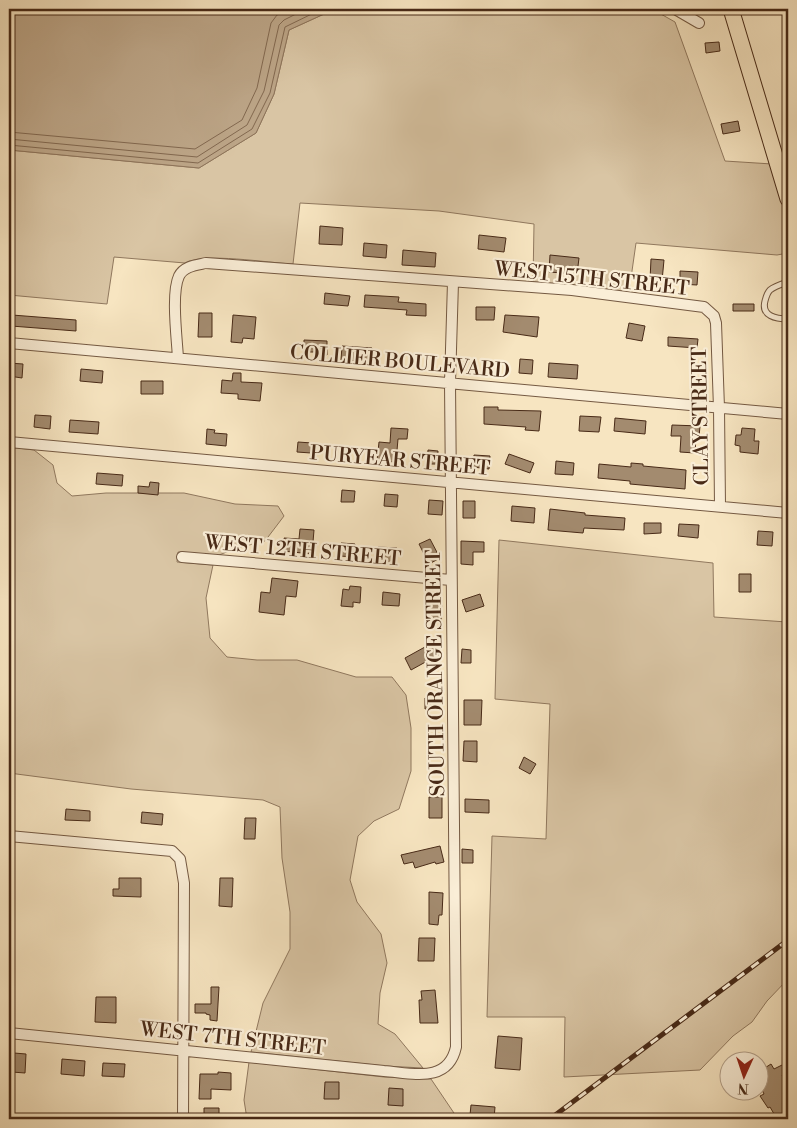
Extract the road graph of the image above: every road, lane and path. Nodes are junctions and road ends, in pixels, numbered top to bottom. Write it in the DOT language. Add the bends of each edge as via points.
graph roads {
  1 [pos="675,9"];
  2 [pos="731,9"];
  3 [pos="699,23"];
  4 [pos="788,199"];
  5 [pos="452,282"];
  6 [pos="788,282"];
  7 [pos="788,319"];
  8 [pos="716,326"];
  9 [pos="9,343"];
  10 [pos="178,358"];
  11 [pos="450,383"];
  12 [pos="719,408"];
  13 [pos="788,414"];
  14 [pos="9,442"];
  15 [pos="451,482"];
  16 [pos="720,506"];
  17 [pos="788,512"];
  18 [pos="182,557"];
  19 [pos="451,580"];
  20 [pos="9,836"];
  21 [pos="9,1033"];
  22 [pos="182,1050"];
  23 [pos="451,1063"];
  24 [pos="183,1119"];
  1 -- 3 [label="street"];
  2 -- 4 [label="main road"];
  5 -- 8 [label="street, WEST 15TH STREET" via="572,290 698,306 710,311"];
  5 -- 10 [label="street, WEST 15TH STREET" via="206,263 191,266 179,275 176,295"];
  5 -- 11 [label="street, SOUTH ORANGE STREET"];
  6 -- 7 [label="lane" via="770,291 764,306 772,318"];
  8 -- 12 [label="street, CLAY STREET"];
  9 -- 10 [label="street, COLLIER BOULEVARD"];
  10 -- 11 [label="street, COLLIER BOULEVARD"];
  11 -- 12 [label="street, COLLIER BOULEVARD"];
  11 -- 15 [label="street, SOUTH ORANGE STREET"];
  12 -- 13 [label="street, COLLIER BOULEVARD"];
  12 -- 16 [label="street, CLAY STREET"];
  14 -- 15 [label="street, PURYEAR STREET"];
  15 -- 16 [label="street, PURYEAR STREET"];
  15 -- 19 [label="street, SOUTH ORANGE STREET"];
  16 -- 17 [label="street, PURYEAR STREET"];
  18 -- 19 [label="street, WEST 12TH STREET"];
  19 -- 23 [label="street, SOUTH ORANGE STREET" via="456,1047"];
  20 -- 22 [label="street" via="172,851 180,859 185,930"];
  21 -- 22 [label="street, WEST 7TH STREET"];
  22 -- 23 [label="street, WEST 7TH STREET" via="432,1074"];
  22 -- 24 [label="street"];
}
